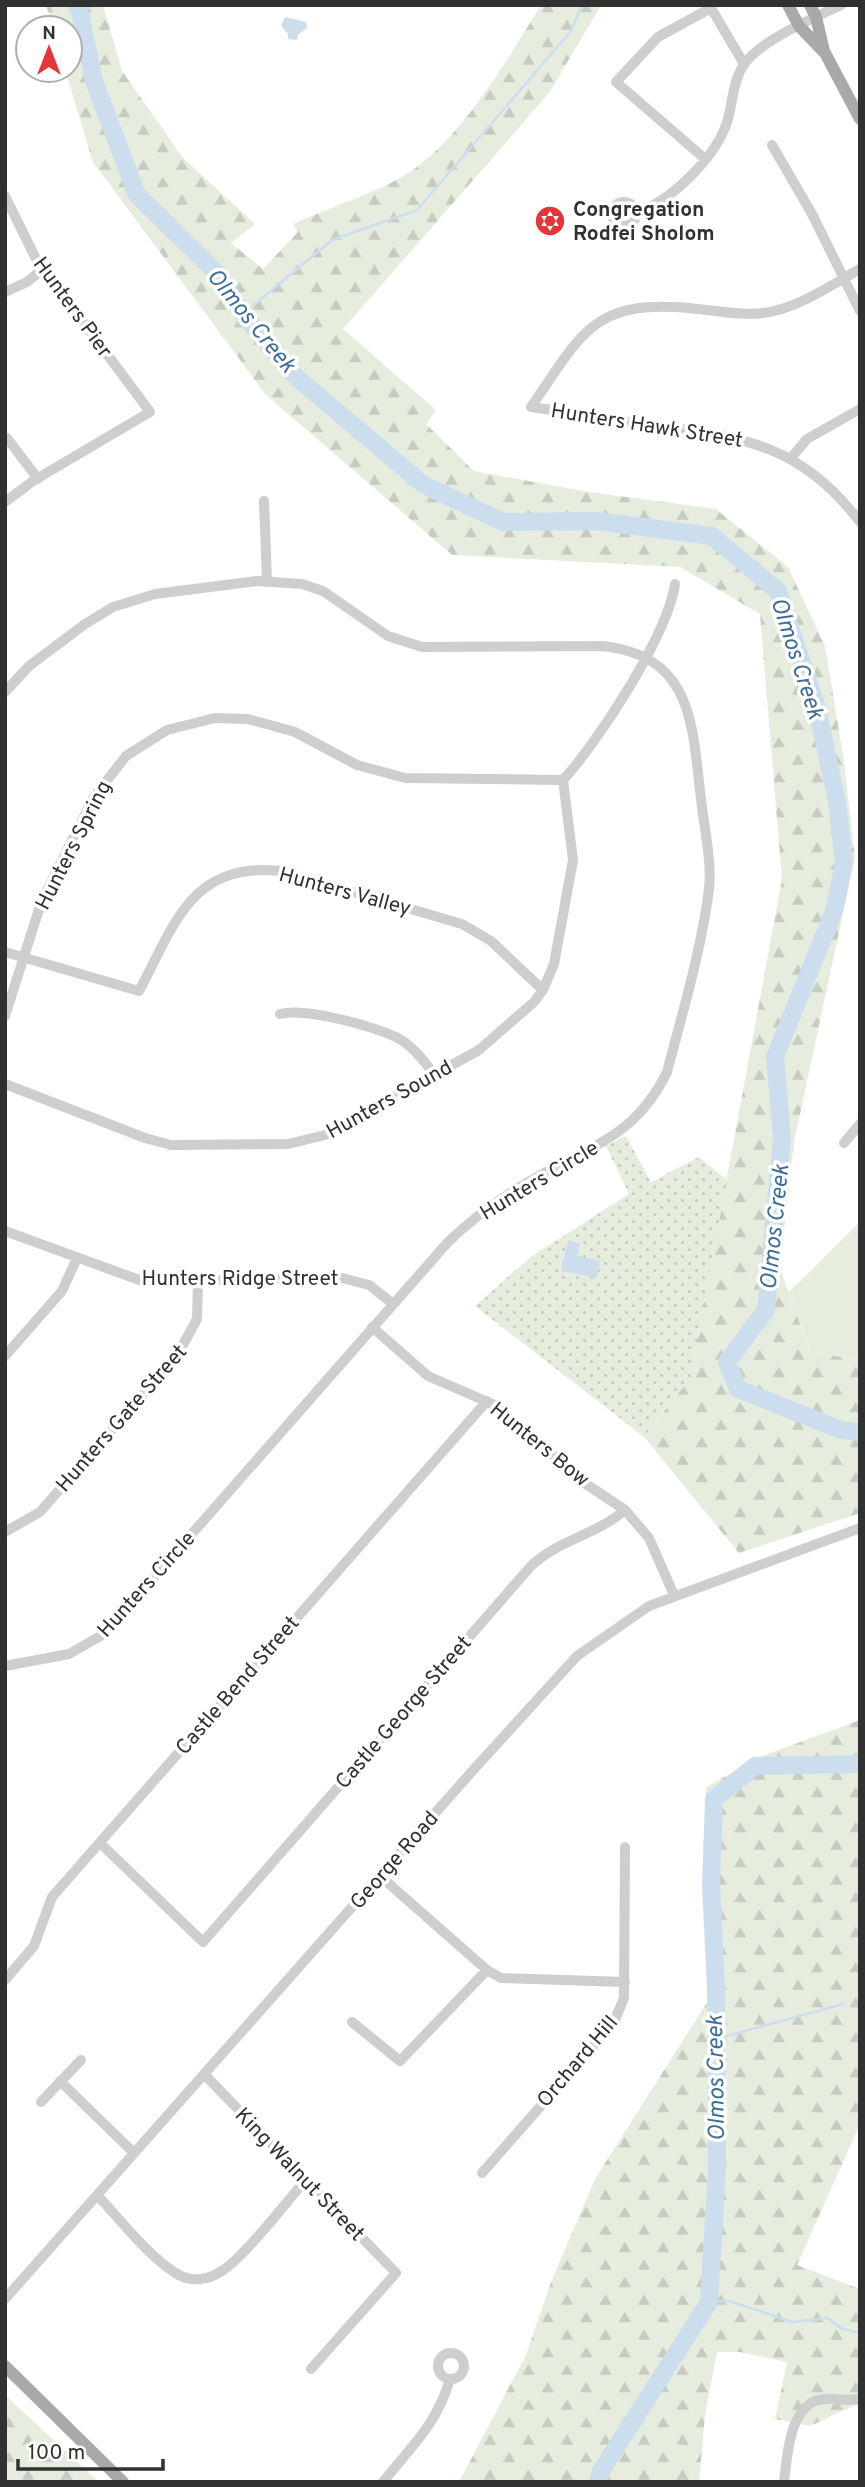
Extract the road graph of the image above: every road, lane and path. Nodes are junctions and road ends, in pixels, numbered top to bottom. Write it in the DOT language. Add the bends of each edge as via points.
graph roads {
  1 [pos="788,5"];
  2 [pos="841,5"];
  3 [pos="813,11"];
  4 [pos="799,26"];
  5 [pos="824,51"];
  6 [pos="744,64"];
  7 [pos="860,119"];
  8 [pos="772,145"];
  9 [pos="705,158"];
  10 [pos="5,196"];
  11 [pos="636,212"];
  12 [pos="44,268"];
  13 [pos="860,269"];
  14 [pos="844,278"];
  15 [pos="5,292"];
  16 [pos="860,311"];
  17 [pos="860,409"];
  18 [pos="7,438"];
  19 [pos="791,458"];
  20 [pos="38,479"];
  21 [pos="264,501"];
  22 [pos="5,502"];
  23 [pos="860,522"];
  24 [pos="267,581"];
  25 [pos="676,584"];
  26 [pos="644,658"];
  27 [pos="5,692"];
  28 [pos="563,780"];
  29 [pos="5,952"];
  30 [pos="22,957"];
  31 [pos="543,990"];
  32 [pos="280,1014"];
  33 [pos="5,1016"];
  34 [pos="434,1075"];
  35 [pos="5,1084"];
  36 [pos="860,1125"];
  37 [pos="844,1143"];
  38 [pos="5,1231"];
  39 [pos="78,1258"];
  40 [pos="198,1281"];
  41 [pos="392,1303"];
  42 [pos="372,1327"];
  43 [pos="5,1356"];
  44 [pos="487,1401"];
  45 [pos="625,1510"];
  46 [pos="860,1528"];
  47 [pos="5,1532"];
  48 [pos="674,1595"];
  49 [pos="5,1666"];
  50 [pos="100,1843"];
  51 [pos="625,1847"];
  52 [pos="380,1876"];
  53 [pos="487,1970"];
  54 [pos="5,1980"];
  55 [pos="625,1982"];
  56 [pos="352,2022"];
  57 [pos="81,2060"];
  58 [pos="204,2074"];
  59 [pos="60,2081"];
  60 [pos="41,2102"];
  61 [pos="134,2153"];
  62 [pos="482,2173"];
  63 [pos="305,2181"];
  64 [pos="97,2195"];
  65 [pos="5,2299"];
  66 [pos="6,2366"];
  67 [pos="311,2369"];
  68 [pos="450,2379"];
  69 [pos="860,2399"];
  70 [pos="123,2482"];
  71 [pos="383,2482"];
  72 [pos="783,2482"];
  1 -- 4 [label="main road"];
  2 -- 3 [label="street"];
  3 -- 4 [label="street"];
  3 -- 5 [label="main road"];
  4 -- 5 [label="main road"];
  4 -- 6 [label="street"];
  5 -- 7 [label="main road"];
  6 -- 9 [label="street" via="723,131"];
  6 -- 9 [label="street" via="711,8 658,37 616,82"];
  8 -- 14 [label="street"];
  9 -- 11 [label="street" via="667,197"];
  10 -- 12 [label="street, Hunters Pier"];
  12 -- 15 [label="street"];
  12 -- 20 [label="street, Hunters Pier" via="150,412"];
  13 -- 14 [label="street"];
  14 -- 16 [label="street"];
  14 -- 19 [label="street, Hunters Hawk Street" via="789,306 763,313 652,304 615,312 571,349 531,407 722,434"];
  17 -- 19 [label="street" via="807,439"];
  18 -- 20 [label="street"];
  19 -- 23 [label="street, Hunters Hawk Street" via="818,478"];
  20 -- 22 [label="street"];
  21 -- 24 [label="street"];
  24 -- 26 [label="street" via="323,591 388,636 422,647 603,646"];
  24 -- 27 [label="street" via="155,594 113,607 29,666"];
  25 -- 26 [label="street" via="672,607"];
  26 -- 28 [label="street" via="590,747"];
  26 -- 41 [label="street, Hunters Circle" via="668,674 688,706 709,867 706,904 667,1072 656,1096 634,1121 480,1213"];
  28 -- 30 [label="street, Hunters Spring" via="405,778 356,765 295,732 264,722 231,718 183,725 139,746 106,779 42,900"];
  28 -- 31 [label="street, Hunters Sound" via="573,860 570,892 554,964"];
  29 -- 30 [label="street"];
  30 -- 31 [label="street, Hunters Valley" via="139,991 182,910 200,888 234,872 262,869 462,924 491,941"];
  30 -- 33 [label="street, Hunters Spring"];
  31 -- 34 [label="street, Hunters Sound" via="493,1039"];
  32 -- 34 [label="street" via="307,1012 396,1037 412,1048"];
  34 -- 35 [label="street, Hunters Sound" via="325,1135 297,1143 182,1146 161,1143"];
  36 -- 37 [label="street"];
  38 -- 39 [label="street, Hunters Ridge Street"];
  39 -- 40 [label="street, Hunters Ridge Street" via="142,1281"];
  39 -- 43 [label="street" via="62,1291"];
  40 -- 41 [label="street, Hunters Ridge Street" via="342,1278 369,1285"];
  40 -- 47 [label="street, Hunters Gate Street" via="197,1318 178,1354 40,1512"];
  41 -- 42 [label="street, Hunters Circle"];
  42 -- 44 [label="street, Hunters Bow" via="428,1376"];
  42 -- 49 [label="street, Hunters Circle" via="104,1633 69,1654"];
  44 -- 45 [label="street, Hunters Bow" via="583,1482"];
  44 -- 50 [label="street, Castle Bend Street"];
  45 -- 48 [label="street, Hunters Bow" via="649,1538"];
  45 -- 50 [label="street, Castle George Street" via="609,1524 545,1552 531,1566 203,1942"];
  46 -- 48 [label="street, George Road"];
  48 -- 52 [label="street, George Road" via="624,1622 578,1656"];
  50 -- 54 [label="street, Castle Bend Street" via="52,1897 34,1946"];
  51 -- 55 [label="street, Orchard Hill"];
  52 -- 53 [label="street"];
  52 -- 58 [label="street, George Road"];
  53 -- 55 [label="street" via="501,1978 520,1980"];
  53 -- 56 [label="street" via="400,2061"];
  55 -- 62 [label="street, Orchard Hill" via="614,2022"];
  57 -- 59 [label="street"];
  58 -- 61 [label="street, George Road"];
  58 -- 63 [label="street, King Walnut Street"];
  59 -- 60 [label="street"];
  59 -- 61 [label="street"];
  61 -- 64 [label="street, George Road"];
  63 -- 64 [label="street" via="228,2267 208,2278 181,2276 166,2266"];
  63 -- 67 [label="street, King Walnut Street" via="396,2273"];
  64 -- 65 [label="street, George Road"];
  66 -- 70 [label="main road"];
  68 -- 71 [label="street" via="427,2431"];
  69 -- 72 [label="street" via="826,2399 805,2408 798,2417"];
}
